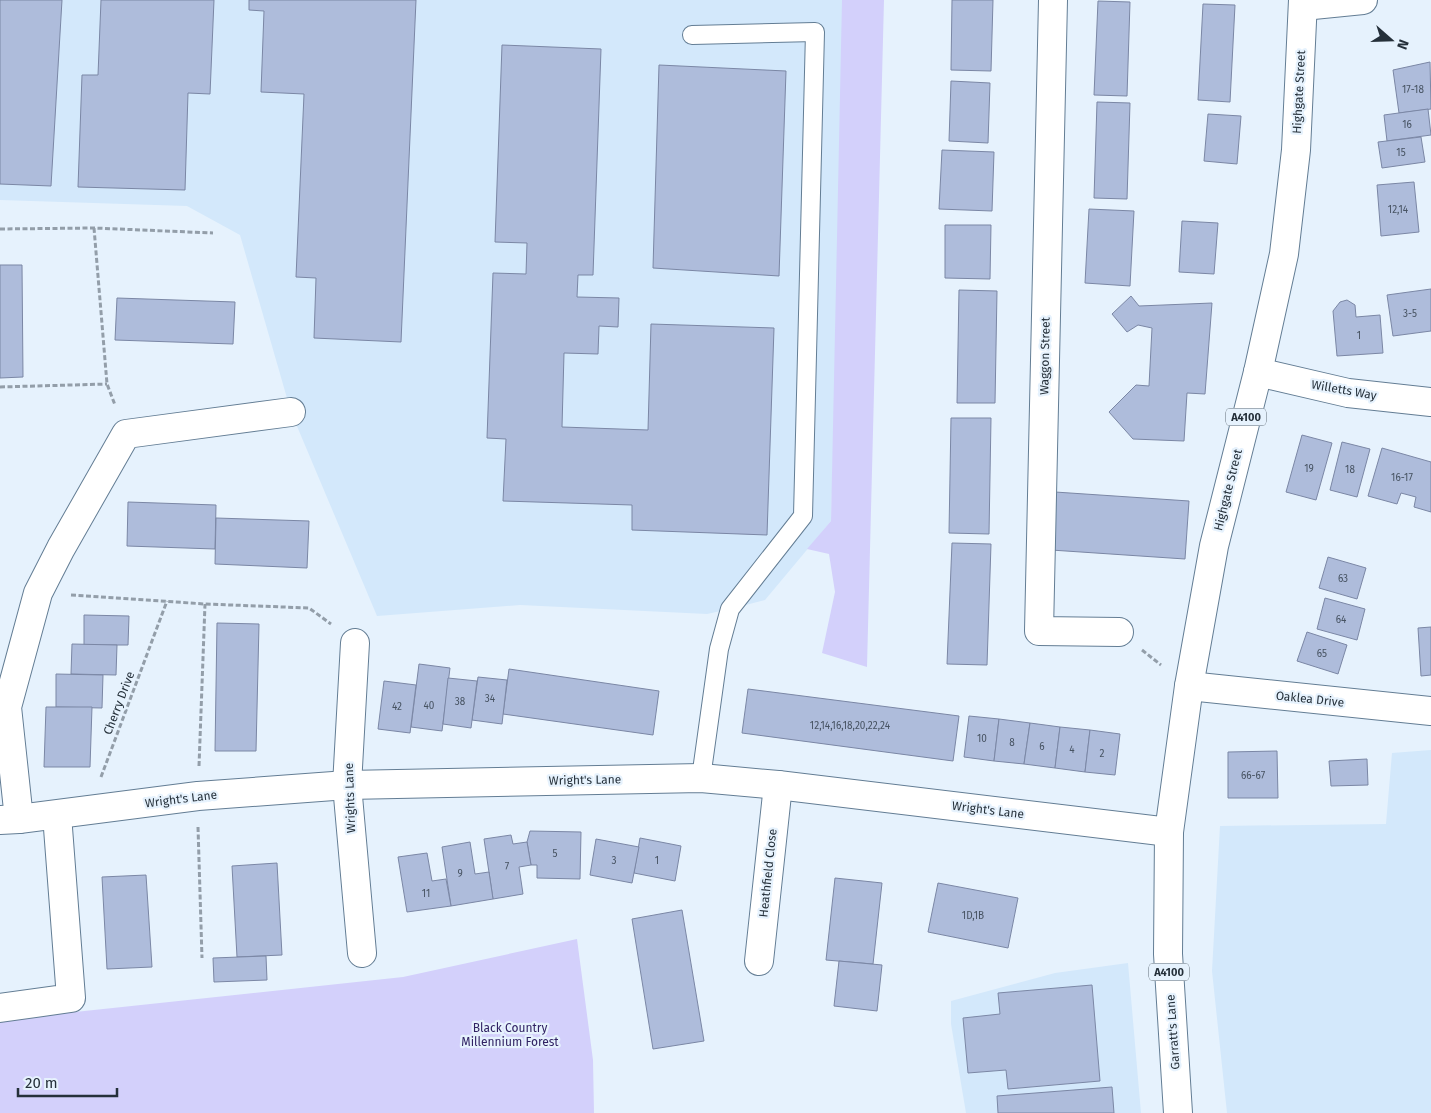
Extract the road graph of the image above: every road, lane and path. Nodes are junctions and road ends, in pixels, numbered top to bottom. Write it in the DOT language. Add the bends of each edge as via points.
graph roads {
  1 [pos="1053,0"];
  2 [pos="1363,0"];
  3 [pos="1303,3"];
  4 [pos="692,35"];
  5 [pos="0,228"];
  6 [pos="94,228"];
  7 [pos="213,233"];
  8 [pos="1258,372"];
  9 [pos="107,384"];
  10 [pos="0,387"];
  11 [pos="1431,402"];
  12 [pos="290,412"];
  13 [pos="126,434"];
  14 [pos="38,593"];
  15 [pos="167,601"];
  16 [pos="205,604"];
  17 [pos="1119,632"];
  18 [pos="355,643"];
  19 [pos="1189,686"];
  20 [pos="1431,711"];
  21 [pos="701,778"];
  22 [pos="347,785"];
  23 [pos="778,785"];
  24 [pos="198,796"];
  25 [pos="88,811"];
  26 [pos="57,815"];
  27 [pos="10,820"];
  28 [pos="1169,832"];
  29 [pos="362,953"];
  30 [pos="202,958"];
  31 [pos="759,961"];
  32 [pos="0,1008"];
  33 [pos="1178,1113"];
  1 -- 17 [label="street, Waggon Street" via="1039,631"];
  2 -- 3 [label="street"];
  3 -- 8 [label="street, Highgate Street / A4100" via="1296,150 1284,254"];
  4 -- 21 [label="lane" via="814,32 803,516 730,609 718,648"];
  5 -- 6 [label="path"];
  6 -- 7 [label="path"];
  6 -- 9 [label="path"];
  8 -- 11 [label="street, Willetts Way" via="1348,393"];
  8 -- 19 [label="street, Highgate Street / A4100" via="1214,546"];
  9 -- 10 [label="path"];
  9 -- 13 [label="path"];
  12 -- 13 [label="street"];
  13 -- 14 [label="street"];
  14 -- 15 [label="path"];
  14 -- 27 [label="street" via="7,706"];
  15 -- 16 [label="path"];
  15 -- 25 [label="path, Cherry Drive"];
  16 -- 18 [label="path" via="309,608"];
  16 -- 24 [label="path"];
  17 -- 19 [label="path"];
  18 -- 22 [label="street, Wrights Lane"];
  19 -- 20 [label="street, Oaklea Drive"];
  19 -- 28 [label="street, Highgate Street / A4100"];
  21 -- 22 [label="street, Wright's Lane"];
  21 -- 23 [label="street, Wright's Lane"];
  22 -- 24 [label="street, Wright's Lane"];
  22 -- 29 [label="street, Wrights Lane"];
  23 -- 28 [label="street, Wright's Lane"];
  23 -- 31 [label="street, Heathfield Close"];
  24 -- 25 [label="street, Wright's Lane"];
  24 -- 30 [label="path"];
  25 -- 26 [label="street, Wright's Lane"];
  26 -- 27 [label="street, Wright's Lane"];
  26 -- 32 [label="street" via="71,998"];
  28 -- 33 [label="street, Garratt's Lane / A4100" via="1168,954"];
}
